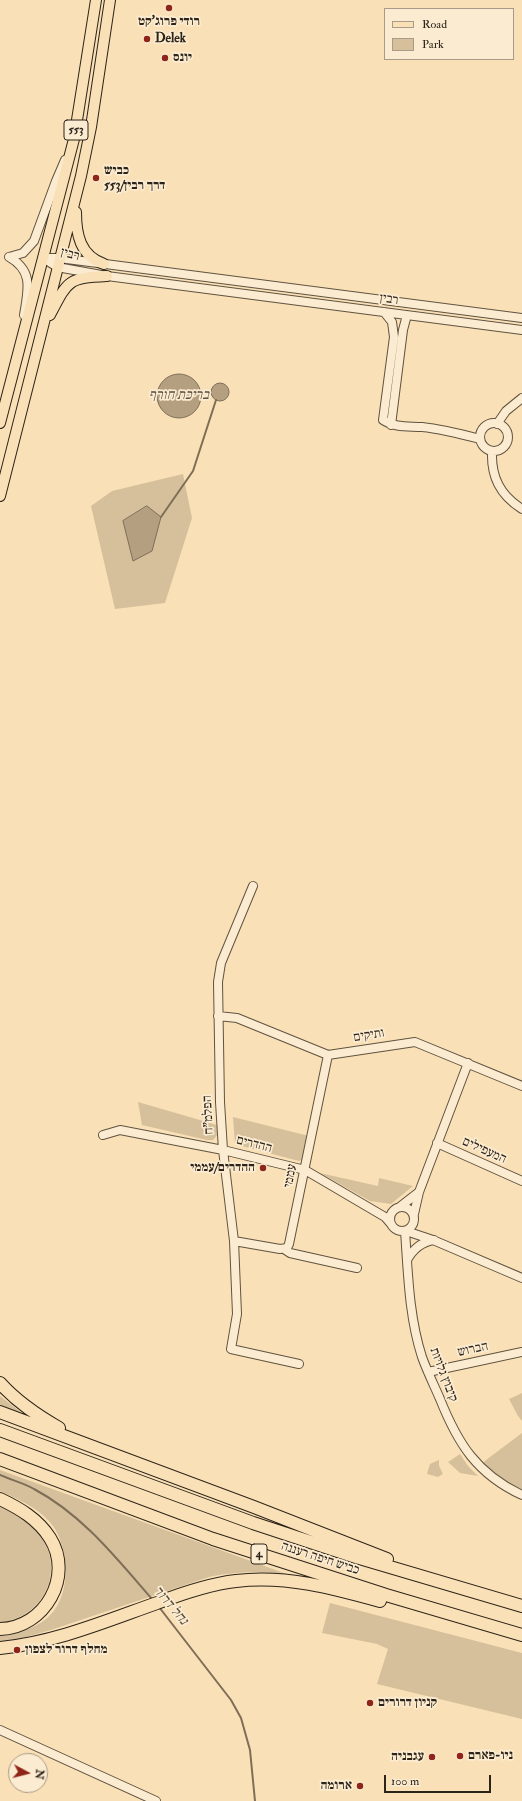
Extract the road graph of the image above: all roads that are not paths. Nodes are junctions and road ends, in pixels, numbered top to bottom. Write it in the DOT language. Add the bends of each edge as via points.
graph roads {
  1 [pos="96,0"];
  2 [pos="110,0"];
  3 [pos="74,139"];
  4 [pos="76,199"];
  5 [pos="43,258"];
  6 [pos="58,262"];
  7 [pos="104,264"];
  8 [pos="107,276"];
  9 [pos="384,312"];
  10 [pos="407,315"];
  11 [pos="522,318"];
  12 [pos="43,329"];
  13 [pos="522,330"];
  14 [pos="18,352"];
  15 [pos="522,398"];
  16 [pos="391,422"];
  17 [pos="0,423"];
  18 [pos="497,424"];
  19 [pos="481,435"];
  20 [pos="492,451"];
  21 [pos="0,496"];
  22 [pos="522,508"];
  23 [pos="253,886"];
  24 [pos="218,1016"];
  25 [pos="328,1055"];
  26 [pos="468,1063"];
  27 [pos="522,1086"];
  28 [pos="103,1135"];
  29 [pos="437,1143"];
  30 [pos="223,1150"];
  31 [pos="305,1170"];
  32 [pos="522,1181"];
  33 [pos="418,1192"];
  34 [pos="366,1206"];
  35 [pos="399,1207"];
  36 [pos="414,1218"];
  37 [pos="391,1224"];
  38 [pos="406,1231"];
  39 [pos="434,1240"];
  40 [pos="234,1241"];
  41 [pos="284,1249"];
  42 [pos="407,1260"];
  43 [pos="357,1268"];
  44 [pos="522,1278"];
  45 [pos="522,1352"];
  46 [pos="299,1364"];
  47 [pos="428,1372"];
  48 [pos="0,1383"];
  49 [pos="0,1412"];
  50 [pos="0,1430"];
  51 [pos="0,1459"];
  52 [pos="182,1480"];
  53 [pos="522,1495"];
  54 [pos="0,1499"];
  55 [pos="458,1587"];
  56 [pos="522,1606"];
  57 [pos="0,1629"];
  58 [pos="522,1637"];
  59 [pos="0,1648"];
  60 [pos="0,1730"];
  61 [pos="156,1801"];
  1 -- 3 [label="main road, 553"];
  2 -- 4 [label="main road, 553" via="91,127"];
  3 -- 5 [label="main road, 553"];
  3 -- 14 [label="street" via="34,241 23,254 9,257 24,267 27,276"];
  4 -- 6 [label="main road, 553"];
  4 -- 7 [label="main road" via="79,238 90,258"];
  5 -- 6 [label="street, רבין"];
  5 -- 14 [label="main road, 553"];
  6 -- 7 [label="street, רבין"];
  6 -- 8 [label="street, רבין"];
  6 -- 12 [label="main road, 553"];
  7 -- 11 [label="street, רבין"];
  8 -- 9 [label="street, רבין"];
  8 -- 12 [label="main road" via="80,278 70,283 61,294"];
  9 -- 10 [label="street, רבין"];
  9 -- 16 [label="street" via="392,322 394,337 383,420"];
  10 -- 13 [label="street, רבין"];
  10 -- 16 [label="street"];
  12 -- 21 [label="main road, 553"];
  14 -- 17 [label="main road, 553"];
  15 -- 18 [label="street" via="506,410"];
  16 -- 19 [label="street"];
  18 -- 19 [label="street" via="490,424"];
  18 -- 20 [label="street" via="505,428 508,439 503,448"];
  19 -- 20 [label="street" via="483,446"];
  20 -- 22 [label="street" via="497,484 509,499"];
  23 -- 24 [label="street, הפלמ\"ח" via="221,963"];
  24 -- 25 [label="street" via="237,1018"];
  24 -- 30 [label="street, הפלמ\"ח"];
  25 -- 26 [label="street, ותיקים" via="415,1042"];
  25 -- 31 [label="street, עממי"];
  26 -- 27 [label="street, ותיקים"];
  26 -- 29 [label="street"];
  28 -- 30 [label="street, ההדרים" via="120,1130"];
  29 -- 32 [label="street, המעפילים"];
  29 -- 33 [label="street"];
  30 -- 31 [label="street, ההדרים"];
  30 -- 40 [label="street, הפלמ\"ח"];
  31 -- 34 [label="street, ההדרים"];
  31 -- 41 [label="street, עממי" via="289,1244"];
  33 -- 35 [label="street"];
  33 -- 36 [label="street"];
  34 -- 35 [label="street, ההדרים" via="383,1209"];
  34 -- 37 [label="street, ההדרים" via="385,1217"];
  35 -- 36 [label="street" via="409,1208"];
  35 -- 37 [label="street" via="390,1216"];
  36 -- 38 [label="street" via="412,1227"];
  36 -- 39 [label="street" via="420,1230"];
  37 -- 38 [label="street" via="398,1231"];
  38 -- 39 [label="street"];
  38 -- 42 [label="street, קיבוץ גלויות"];
  39 -- 42 [label="street" via="420,1245"];
  39 -- 44 [label="street"];
  40 -- 41 [label="street"];
  40 -- 46 [label="street, הפלמ\"ח" via="237,1314 232,1349"];
  41 -- 43 [label="street" via="290,1253"];
  42 -- 47 [label="street, קיבוץ גלויות" via="413,1322"];
  45 -- 47 [label="street, הברוש"];
  47 -- 53 [label="street, קיבוץ גלויות" via="454,1431 470,1456 493,1479"];
  48 -- 52 [label="highway" via="45,1420 72,1435"];
  49 -- 52 [label="highway"];
  50 -- 55 [label="highway, כביש חיפה רעננה / 4" via="253,1523"];
  51 -- 58 [label="highway, כביש חיפה רעננה / 4" via="213,1539"];
  52 -- 55 [label="highway"];
  54 -- 57 [label="highway" via="18,1508 42,1527 54,1545 58,1565 55,1591 46,1606 28,1622"];
  55 -- 56 [label="highway, כביש חיפה רעננה / 4"];
  58 -- 59 [label="highway" via="319,1585 254,1580 188,1591 62,1636"];
  60 -- 61 [label="street"];
}
